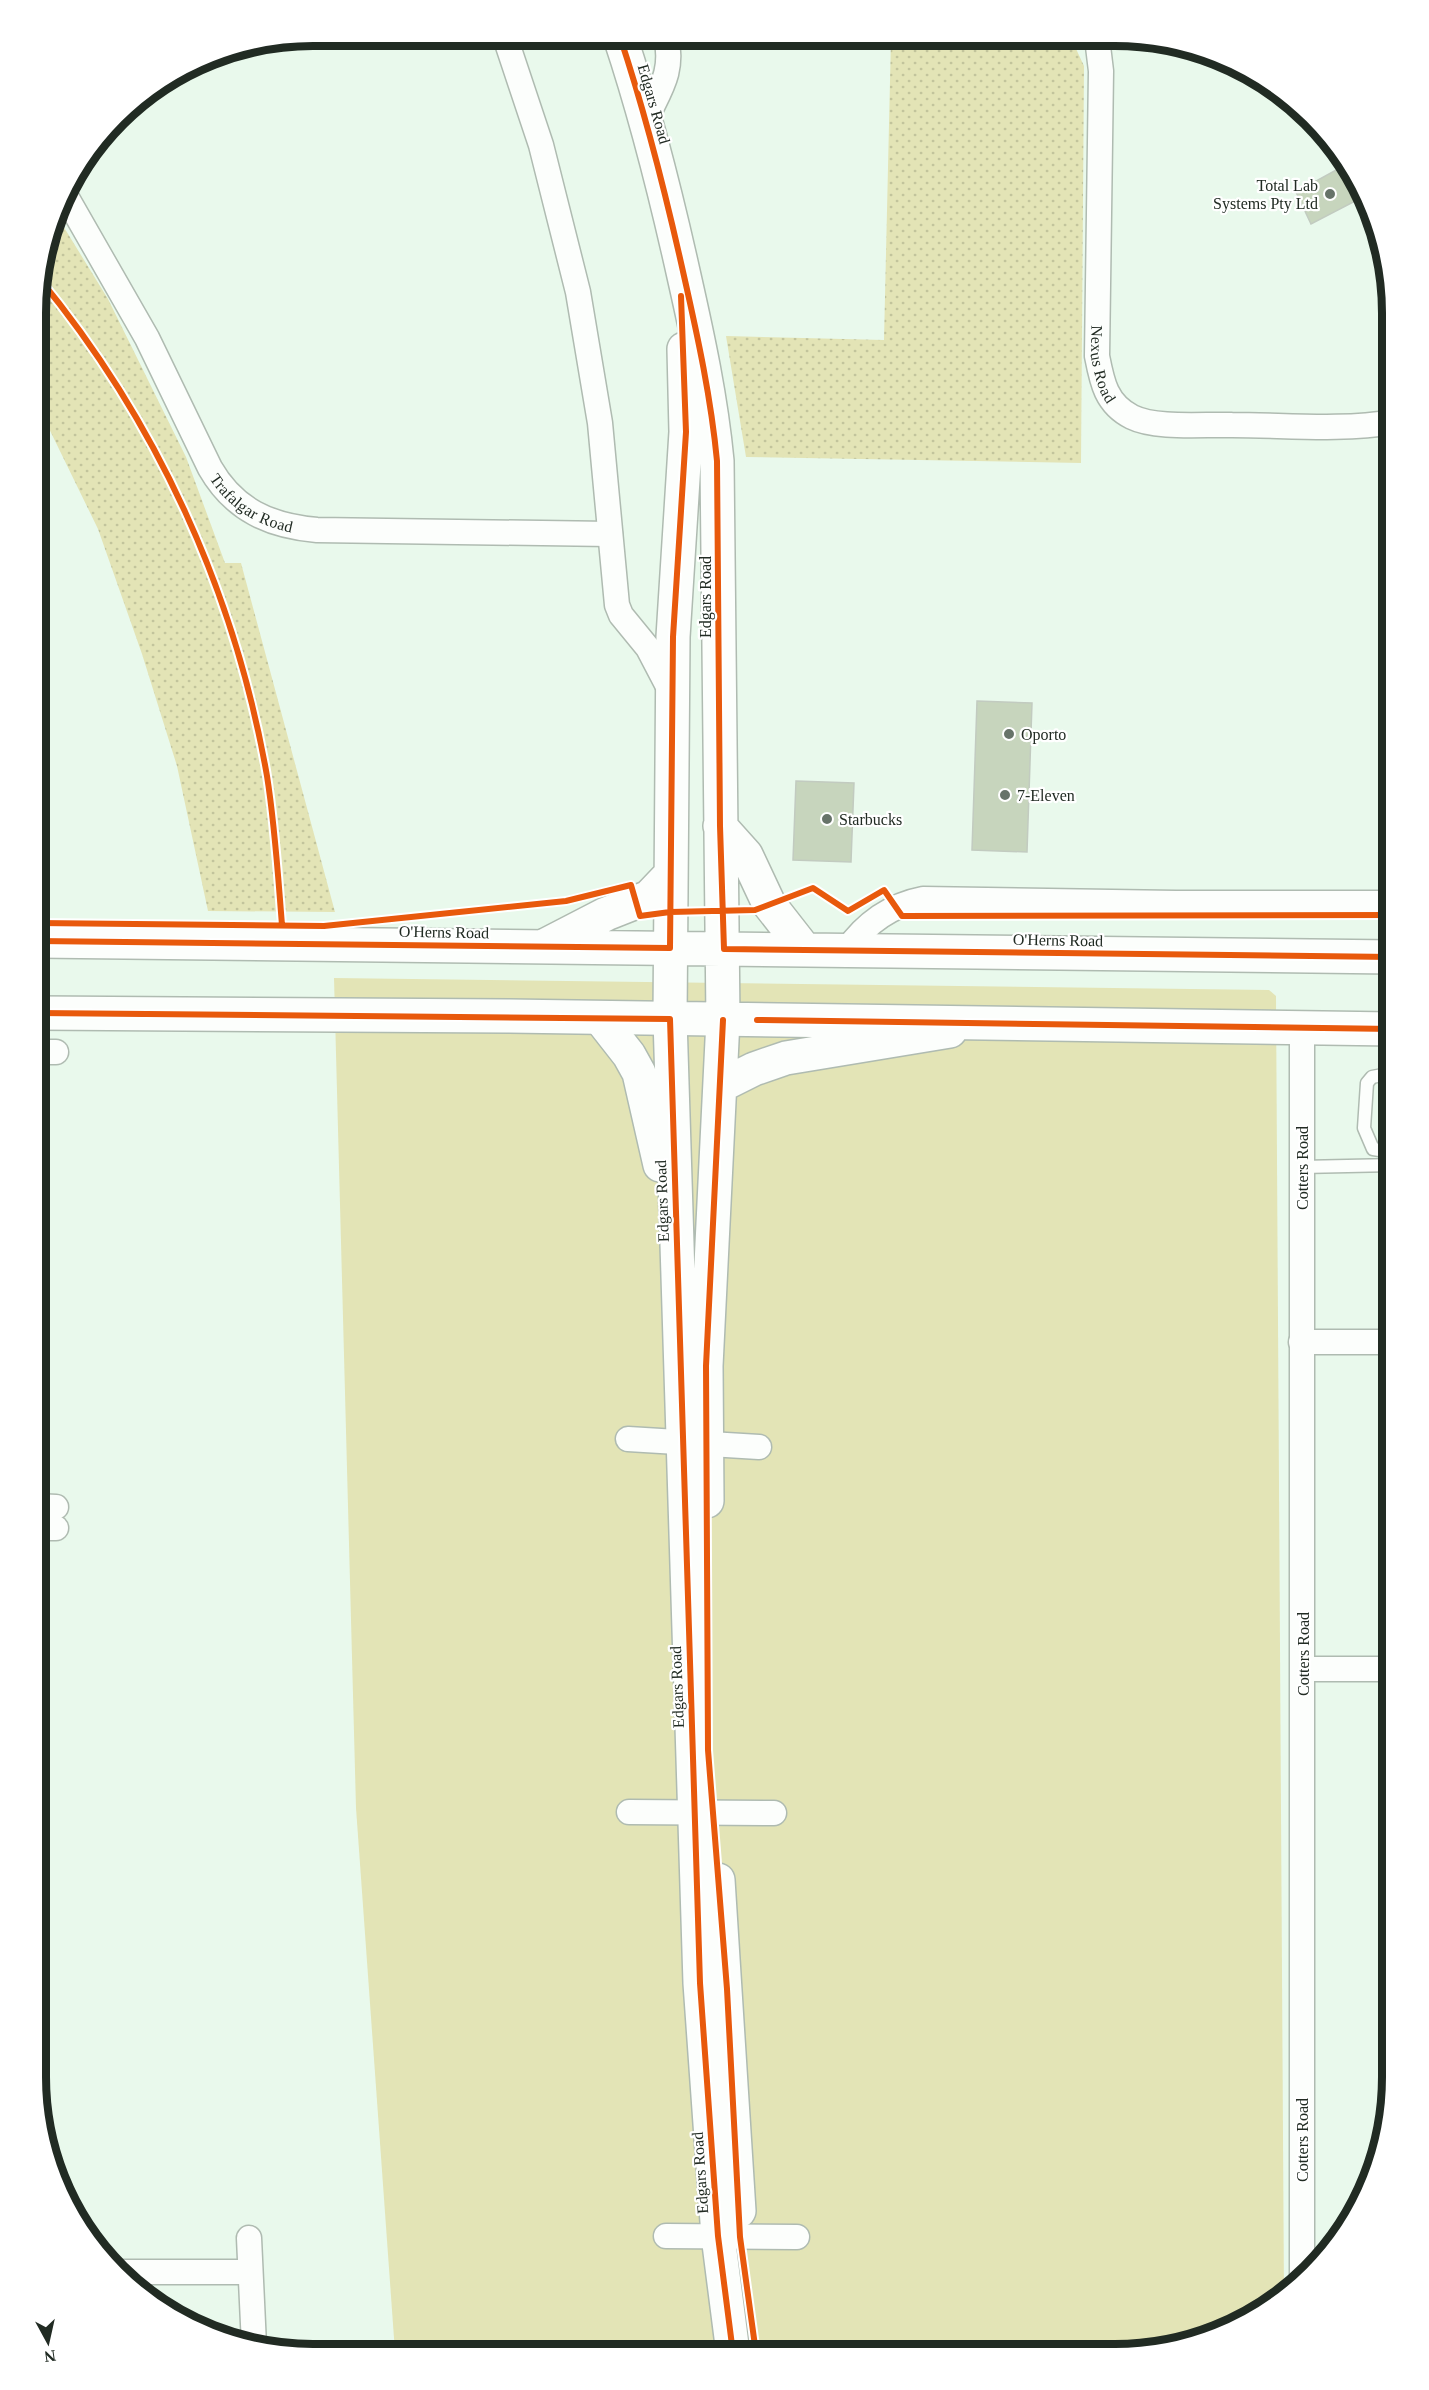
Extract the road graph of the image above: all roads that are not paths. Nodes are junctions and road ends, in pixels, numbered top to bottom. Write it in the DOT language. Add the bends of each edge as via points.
graph roads {
  1 [pos="508,46"];
  2 [pos="623,46"];
  3 [pos="668,46"];
  4 [pos="1097,46"];
  5 [pos="646,119"];
  6 [pos="70,204"];
  7 [pos="678,248"];
  8 [pos="1382,423"];
  9 [pos="610,534"];
  10 [pos="673,696"];
  11 [pos="720,826"];
  12 [pos="671,874"];
  13 [pos="1382,903"];
  14 [pos="46,941"];
  15 [pos="542,947"];
  16 [pos="670,948"];
  17 [pos="724,949"];
  18 [pos="805,950"];
  19 [pos="847,950"];
  20 [pos="1382,957"];
  21 [pos="46,1013"];
  22 [pos="600,1018"];
  23 [pos="669,1019"];
  24 [pos="723,1020"];
  25 [pos="996,1024"];
  26 [pos="1302,1029"];
  27 [pos="1382,1029"];
  28 [pos="1382,1075"];
  29 [pos="720,1086"];
  30 [pos="1382,1150"];
  31 [pos="1382,1166"];
  32 [pos="1302,1167"];
  33 [pos="676,1231"];
  34 [pos="1301,1342"];
  35 [pos="1382,1342"];
  36 [pos="628,1439"];
  37 [pos="695,1442"];
  38 [pos="759,1447"];
  39 [pos="1303,1669"];
  40 [pos="1382,1669"];
  41 [pos="630,1812"];
  42 [pos="704,1813"];
  43 [pos="774,1813"];
  44 [pos="666,2236"];
  45 [pos="729,2237"];
  46 [pos="797,2237"];
  47 [pos="249,2238"];
  48 [pos="1302,2267"];
  49 [pos="133,2272"];
  50 [pos="250,2272"];
  51 [pos="254,2336"];
  52 [pos="733,2343"];
  53 [pos="754,2343"];
  1 -- 9 [label="street" via="541,145 578,292 600,423"];
  2 -- 5 [label="main road, Edgars Road"];
  3 -- 5 [label="street" via="669,72"];
  4 -- 8 [label="street, Nexus Road" via="1101,71 1097,356 1108,397 1134,418 1169,424"];
  5 -- 7 [label="main road, Edgars Road"];
  6 -- 9 [label="street, Trafalgar Road" via="147,338 218,483 247,510 279,525 317,530"];
  7 -- 10 [label="main road, Edgars Road" via="686,432"];
  7 -- 11 [label="main road, Edgars Road" via="707,378 717,461"];
  9 -- 10 [label="street" via="617,605 648,648"];
  10 -- 12 [label="main road, Edgars Road"];
  11 -- 17 [label="main road, Edgars Road"];
  11 -- 18 [label="main road" via="746,855 769,904"];
  12 -- 15 [label="main road" via="649,897"];
  12 -- 16 [label="main road, Edgars Road"];
  13 -- 19 [label="street" via="923,899 894,908 861,931"];
  14 -- 15 [label="main road, O'Herns Road"];
  15 -- 16 [label="main road, O'Herns Road"];
  16 -- 17 [label="main road, O'Herns Road"];
  16 -- 23 [label="main road, Edgars Road"];
  17 -- 18 [label="main road, O'Herns Road"];
  17 -- 24 [label="main road, Edgars Road"];
  18 -- 19 [label="main road, O'Herns Road"];
  19 -- 20 [label="main road, O'Herns Road"];
  21 -- 22 [label="main road"];
  22 -- 23 [label="main road"];
  22 -- 33 [label="main road" via="639,1072"];
  23 -- 24 [label="main road"];
  23 -- 33 [label="main road, Edgars Road"];
  24 -- 25 [label="main road"];
  24 -- 29 [label="main road, Edgars Road"];
  25 -- 26 [label="main road"];
  25 -- 29 [label="main road" via="786,1058"];
  26 -- 27 [label="main road"];
  26 -- 32 [label="street, Cotters Road"];
  28 -- 30 [label="lane" via="1367,1083 1364,1128 1373,1149"];
  29 -- 37 [label="main road, Edgars Road" via="706,1366"];
  31 -- 32 [label="lane"];
  32 -- 34 [label="street, Cotters Road"];
  33 -- 37 [label="main road, Edgars Road"];
  34 -- 35 [label="street"];
  34 -- 39 [label="street, Cotters Road"];
  36 -- 37 [label="street"];
  37 -- 38 [label="street"];
  37 -- 42 [label="main road, Edgars Road"];
  39 -- 40 [label="street"];
  39 -- 48 [label="street, Cotters Road"];
  41 -- 42 [label="street"];
  42 -- 43 [label="street"];
  42 -- 45 [label="main road, Edgars Road" via="700,1983"];
  44 -- 45 [label="street"];
  45 -- 46 [label="street"];
  45 -- 52 [label="main road, Edgars Road"];
  45 -- 53 [label="main road, Edgars Road"];
  47 -- 50 [label="street"];
  49 -- 50 [label="street"];
  50 -- 51 [label="street"];
}
